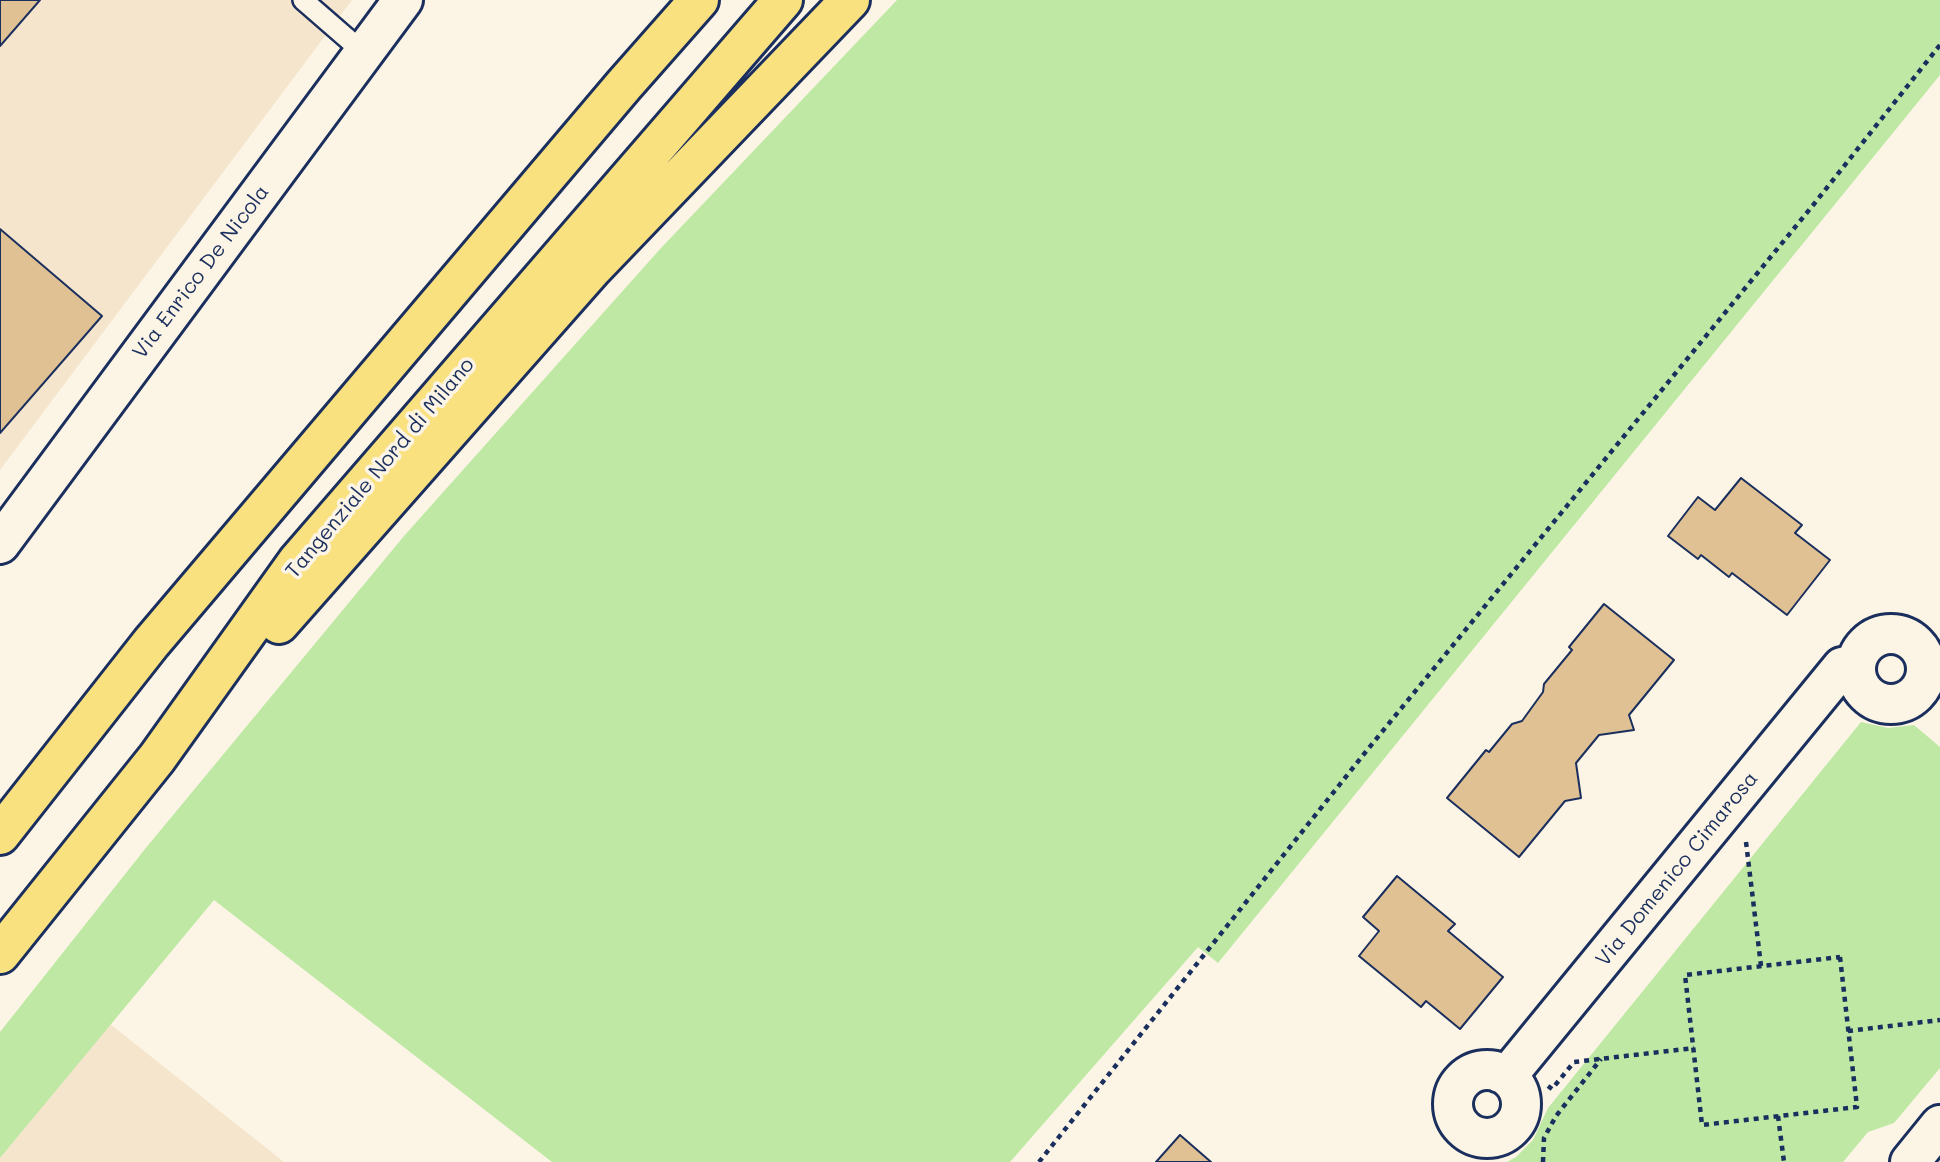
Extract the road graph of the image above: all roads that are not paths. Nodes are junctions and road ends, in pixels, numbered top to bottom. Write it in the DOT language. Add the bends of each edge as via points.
graph roads {
  1 [pos="303,0"];
  2 [pos="403,0"];
  3 [pos="677,0"];
  4 [pos="699,0"];
  5 [pos="783,0"];
  6 [pos="850,0"];
  7 [pos="364,53"];
  8 [pos="624,85"];
  9 [pos="0,544"];
  10 [pos="1855,664"];
  11 [pos="1933,676"];
  12 [pos="157,758"];
  13 [pos="0,835"];
  14 [pos="0,954"];
  15 [pos="1510,1067"];
  16 [pos="1940,1125"];
  17 [pos="1910,1162"];
  1 -- 7 [label="lane"];
  2 -- 7 [label="street, Via Enrico De Nicola"];
  3 -- 8 [label="highway"];
  4 -- 8 [label="highway"];
  5 -- 12 [label="highway, Tangenziale Nord di Milano" via="297,562"];
  6 -- 12 [label="highway" via="593,268"];
  7 -- 9 [label="street, Via Enrico De Nicola"];
  8 -- 13 [label="highway" via="151,643"];
  10 -- 11 [label="street, Via Domenico Cimarosa" via="1863,690 1886,705 1904,702"];
  10 -- 11 [label="street, Via Domenico Cimarosa" via="1863,647 1878,636 1896,634 1913,642"];
  10 -- 15 [label="street, Via Domenico Cimarosa" via="1842,667"];
  12 -- 14 [label="highway, Tangenziale Nord di Milano"];
  16 -- 17 [label="street"];
}
